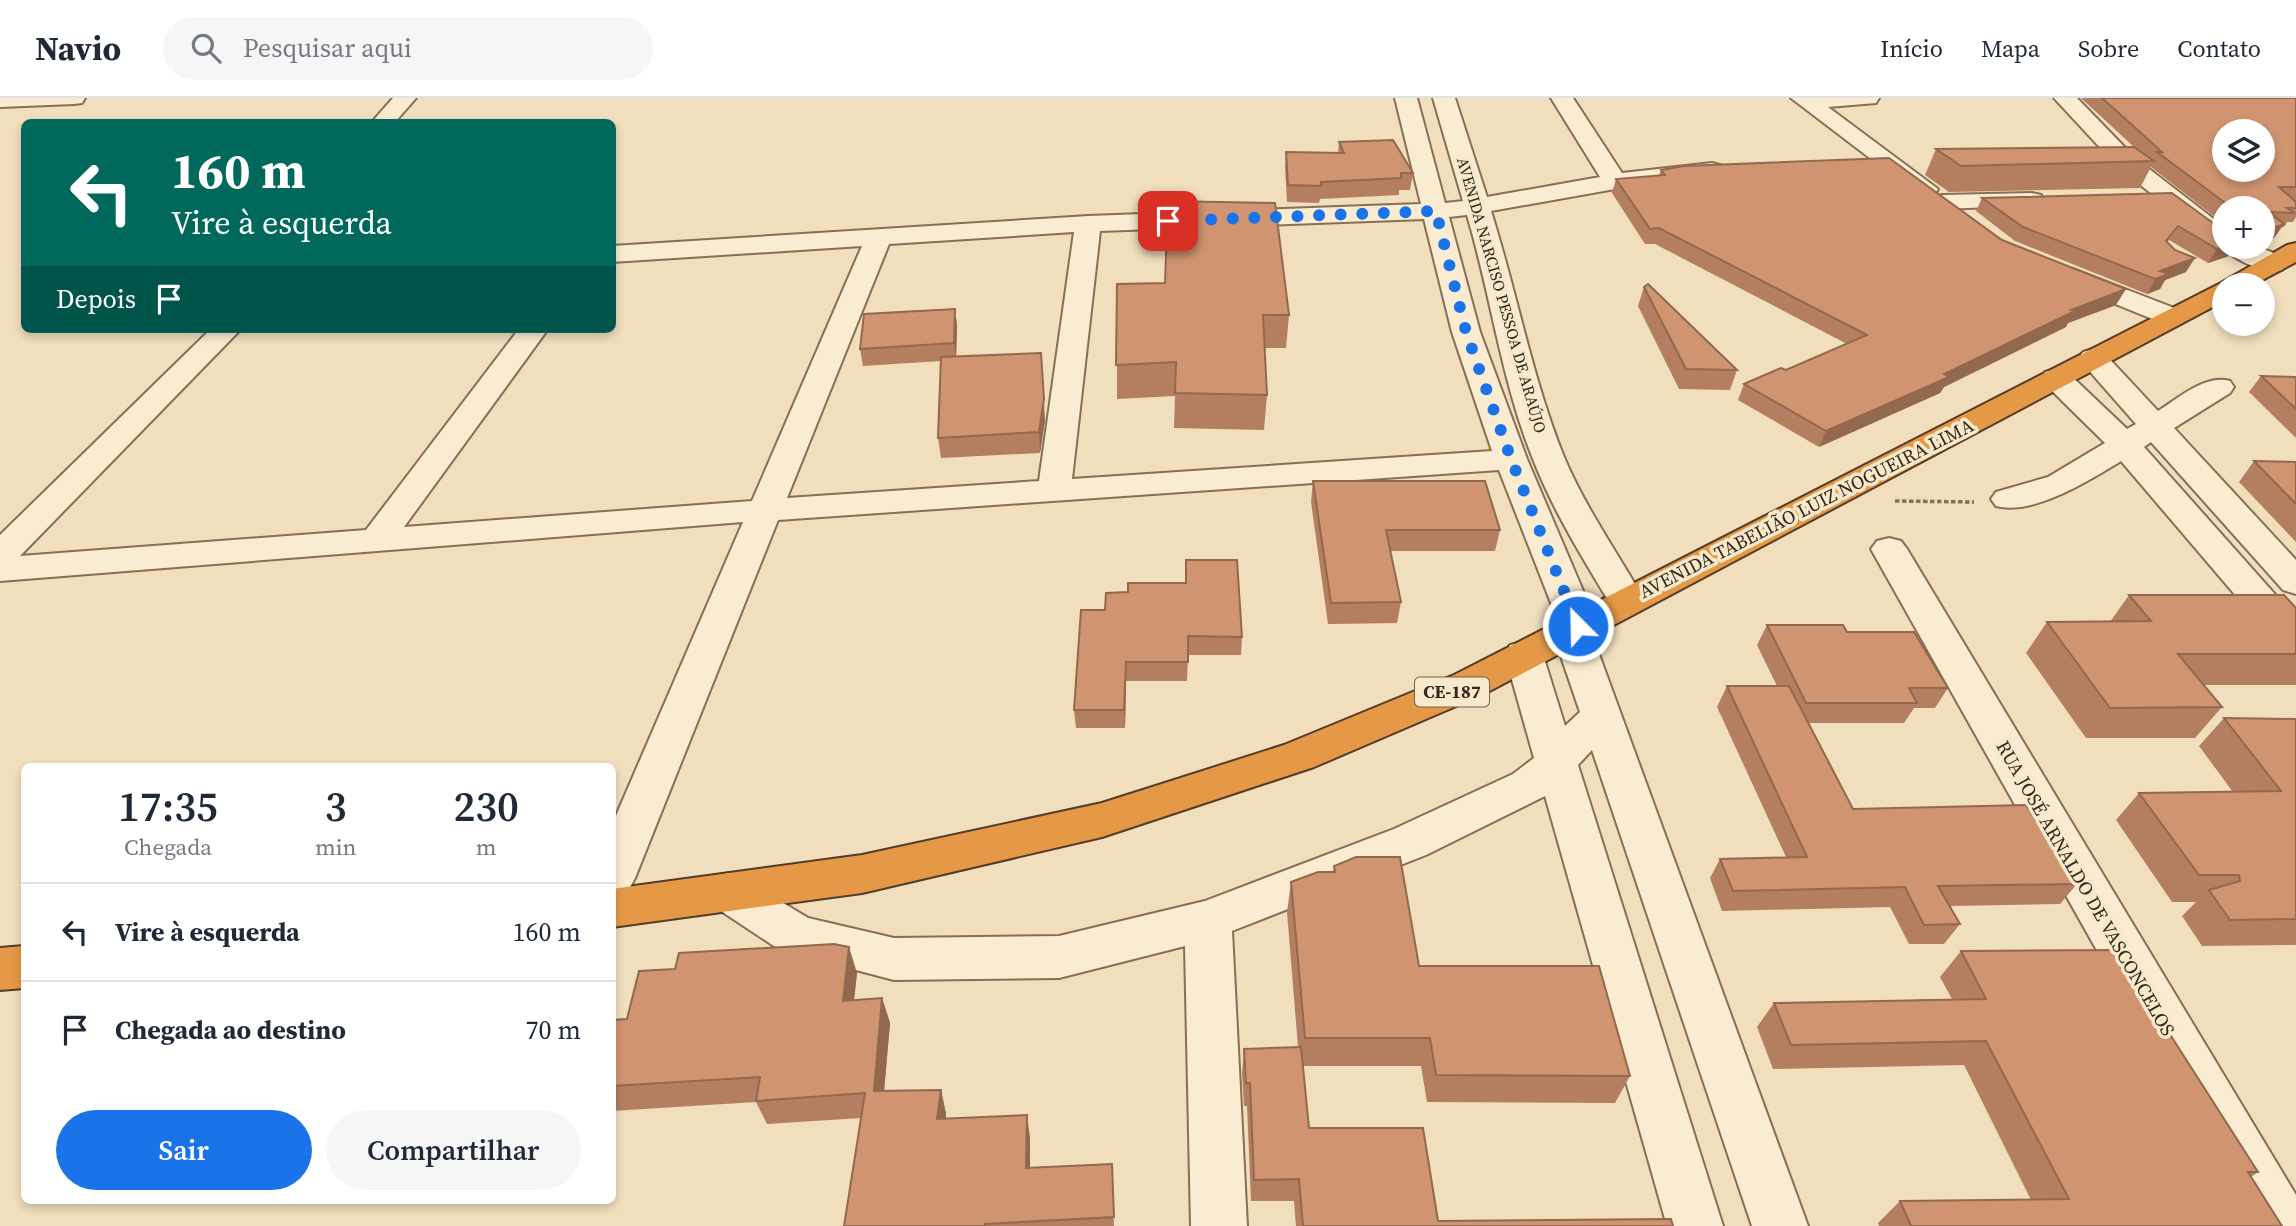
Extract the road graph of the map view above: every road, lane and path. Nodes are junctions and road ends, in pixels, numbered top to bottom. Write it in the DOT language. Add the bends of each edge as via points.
graph roads {
  1 [pos="74,98"];
  2 [pos="405,98"];
  3 [pos="1406,98"];
  4 [pos="1444,98"];
  5 [pos="1562,98"];
  6 [pos="1868,98"];
  7 [pos="2065,98"];
  8 [pos="9,100"];
  9 [pos="1805,100"];
  10 [pos="386,119"];
  11 [pos="1847,163"];
  12 [pos="1892,163"];
  13 [pos="2100,163"];
  14 [pos="2127,163"];
  15 [pos="1935,164"];
  16 [pos="1735,169"];
  17 [pos="1616,183"];
  18 [pos="2171,197"];
  19 [pos="2130,198"];
  20 [pos="2050,200"];
  21 [pos="1943,202"];
  22 [pos="1479,208"];
  23 [pos="1436,211"];
  24 [pos="1088,224"];
  25 [pos="1972,224"];
  26 [pos="2212,229"];
  27 [pos="879,237"];
  28 [pos="616,254"];
  29 [pos="2285,258"];
  30 [pos="2056,270"];
  31 [pos="2256,273"];
  32 [pos="2212,296"];
  33 [pos="2172,317"];
  34 [pos="223,333"];
  35 [pos="531,333"];
  36 [pos="2093,358"];
  37 [pos="2056,378"];
  38 [pos="2219,387"];
  39 [pos="2153,426"];
  40 [pos="2124,446"];
  41 [pos="1511,459"];
  42 [pos="1054,490"];
  43 [pos="1832,494"];
  44 [pos="2008,499"];
  45 [pos="767,510"];
  46 [pos="376,541"];
  47 [pos="1889,549"];
  48 [pos="0,555"];
  49 [pos="0,569"];
  50 [pos="2296,582"];
  51 [pos="1627,601"];
  52 [pos="1575,628"];
  53 [pos="2296,642"];
  54 [pos="1524,655"];
  55 [pos="1601,715"];
  56 [pos="1556,760"];
  57 [pos="616,869"];
  58 [pos="728,892"];
  59 [pos="616,907"];
  60 [pos="1208,920"];
  61 [pos="21,967"];
  62 [pos="0,969"];
  63 [pos="1219,1226"];
  64 [pos="1695,1226"];
  65 [pos="1780,1226"];
  66 [pos="2283,1226"];
  1 -- 8 [label="street"];
  2 -- 10 [label="street"];
  3 -- 23 [label="street, AVENIDA NARCISO PESSOA DE ARAÚJO"];
  4 -- 22 [label="street, AVENIDA NARCISO PESSOA DE ARAÚJO"];
  5 -- 17 [label="street"];
  6 -- 9 [label="street"];
  7 -- 14 [label="street"];
  9 -- 12 [label="street"];
  11 -- 12 [label="street"];
  12 -- 15 [label="street"];
  12 -- 21 [label="street"];
  13 -- 14 [label="street"];
  14 -- 18 [label="street"];
  16 -- 17 [label="street" via="1679,171"];
  17 -- 22 [label="street"];
  18 -- 19 [label="street"];
  18 -- 26 [label="street"];
  20 -- 21 [label="street"];
  21 -- 25 [label="street"];
  22 -- 23 [label="street"];
  22 -- 51 [label="street, AVENIDA NARCISO PESSOA DE ARAÚJO" via="1522,381 1548,457"];
  23 -- 24 [label="street"];
  23 -- 41 [label="street, AVENIDA NARCISO PESSOA DE ARAÚJO" via="1466,332"];
  24 -- 27 [label="street"];
  24 -- 42 [label="street"];
  27 -- 28 [label="street"];
  27 -- 45 [label="street"];
  29 -- 31 [label="highway"];
  30 -- 33 [label="street"];
  32 -- 33 [label="highway, AVENIDA TABELIÃO LUIZ NOGUEIRA LIMA / CE-187"];
  33 -- 36 [label="highway, AVENIDA TABELIÃO LUIZ NOGUEIRA LIMA / CE-187"];
  34 -- 48 [label="street"];
  35 -- 46 [label="street"];
  36 -- 37 [label="highway, AVENIDA TABELIÃO LUIZ NOGUEIRA LIMA / CE-187"];
  36 -- 39 [label="street"];
  37 -- 40 [label="street"];
  37 -- 43 [label="highway, AVENIDA TABELIÃO LUIZ NOGUEIRA LIMA / CE-187"];
  38 -- 39 [label="street"];
  39 -- 40 [label="street"];
  39 -- 50 [label="street"];
  40 -- 44 [label="street" via="2060,484"];
  40 -- 53 [label="street"];
  41 -- 42 [label="street"];
  41 -- 52 [label="street, AVENIDA NARCISO PESSOA DE ARAÚJO"];
  42 -- 45 [label="street"];
  43 -- 44 [label="path" via="1956,503"];
  43 -- 51 [label="highway, AVENIDA TABELIÃO LUIZ NOGUEIRA LIMA / CE-187"];
  45 -- 46 [label="street"];
  45 -- 57 [label="street"];
  46 -- 49 [label="street"];
  47 -- 66 [label="street, RUA JOSÉ ARNALDO DE VASCONCELOS"];
  51 -- 52 [label="highway, AVENIDA TABELIÃO LUIZ NOGUEIRA LIMA / CE-187"];
  52 -- 54 [label="highway, AVENIDA TABELIÃO LUIZ NOGUEIRA LIMA / CE-187"];
  52 -- 55 [label="street, AVENIDA NARCISO PESSOA DE ARAÚJO"];
  54 -- 56 [label="street"];
  54 -- 58 [label="highway, AVENIDA TABELIÃO LUIZ NOGUEIRA LIMA / CE-187" via="1468,685 1299,756 1102,820 863,874"];
  55 -- 56 [label="street"];
  55 -- 65 [label="street, AVENIDA NARCISO PESSOA DE ARAÚJO"];
  56 -- 60 [label="street" via="1528,786 1410,842"];
  56 -- 64 [label="street"];
  58 -- 59 [label="highway, AVENIDA TABELIÃO LUIZ NOGUEIRA LIMA / CE-187"];
  58 -- 60 [label="street" via="797,936 894,959 1059,957"];
  60 -- 63 [label="street"];
  61 -- 62 [label="highway"];
}
